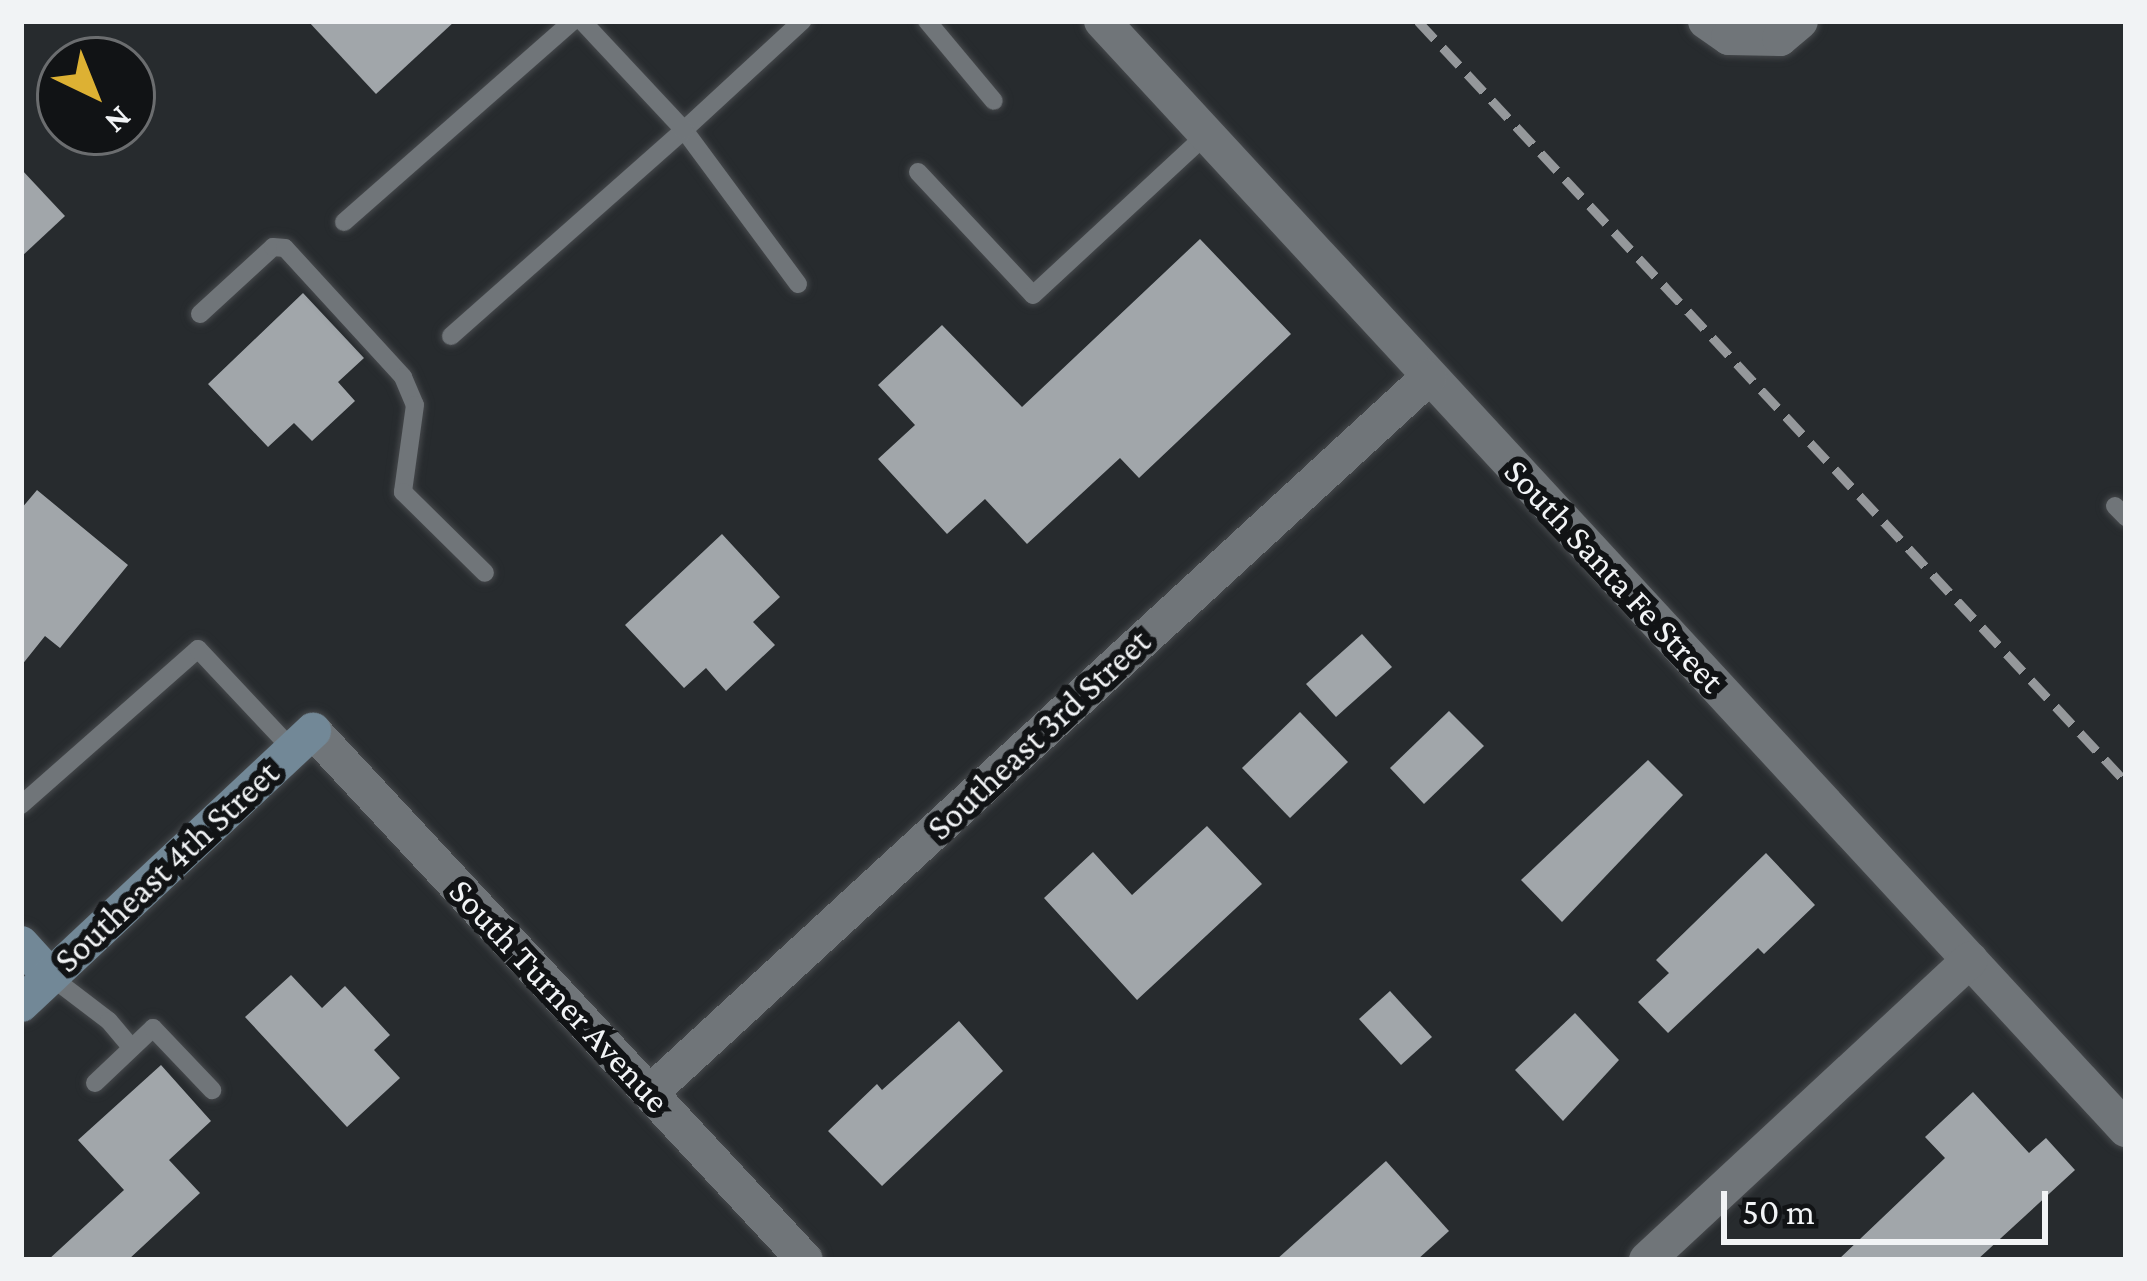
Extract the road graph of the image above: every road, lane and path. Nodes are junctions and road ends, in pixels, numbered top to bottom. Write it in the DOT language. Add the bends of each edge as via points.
graph roads {
  1 [pos="578,21"];
  2 [pos="802,21"];
  3 [pos="927,21"];
  4 [pos="1102,21"];
  5 [pos="1706,21"];
  6 [pos="1800,21"];
  7 [pos="994,101"];
  8 [pos="684,130"];
  9 [pos="1207,135"];
  10 [pos="918,172"];
  11 [pos="344,222"];
  12 [pos="798,284"];
  13 [pos="200,314"];
  14 [pos="452,337"];
  15 [pos="1429,376"];
  16 [pos="485,573"];
  17 [pos="303,741"];
  18 [pos="21,805"];
  19 [pos="21,944"];
  20 [pos="1970,960"];
  21 [pos="50,976"];
  22 [pos="21,1004"];
  23 [pos="132,1048"];
  24 [pos="95,1083"];
  25 [pos="212,1090"];
  26 [pos="650,1093"];
  27 [pos="2126,1129"];
  28 [pos="805,1260"];
  29 [pos="1647,1260"];
  1 -- 8 [label="lane"];
  1 -- 11 [label="lane"];
  2 -- 8 [label="lane"];
  3 -- 7 [label="lane"];
  4 -- 9 [label="street, South Santa Fe Street"];
  5 -- 6 [label="street" via="1729,37 1780,38"];
  8 -- 12 [label="lane"];
  8 -- 14 [label="lane"];
  9 -- 10 [label="lane" via="1033,295"];
  9 -- 15 [label="street, South Santa Fe Street"];
  13 -- 16 [label="lane" via="273,247 285,248 403,377 415,405 403,492"];
  15 -- 20 [label="street, South Santa Fe Street"];
  15 -- 26 [label="street, Southeast 3rd Street"];
  17 -- 18 [label="lane" via="197,649"];
  17 -- 21 [label="main road, Southeast 4th Street"];
  17 -- 26 [label="street, South Turner Avenue"];
  19 -- 21 [label="main road"];
  20 -- 27 [label="street, South Santa Fe Street"];
  20 -- 29 [label="street"];
  21 -- 22 [label="main road, Southeast 4th Street"];
  21 -- 23 [label="lane"];
  23 -- 24 [label="lane"];
  23 -- 25 [label="lane" via="153,1028"];
  26 -- 28 [label="street, South Turner Avenue"];
}
